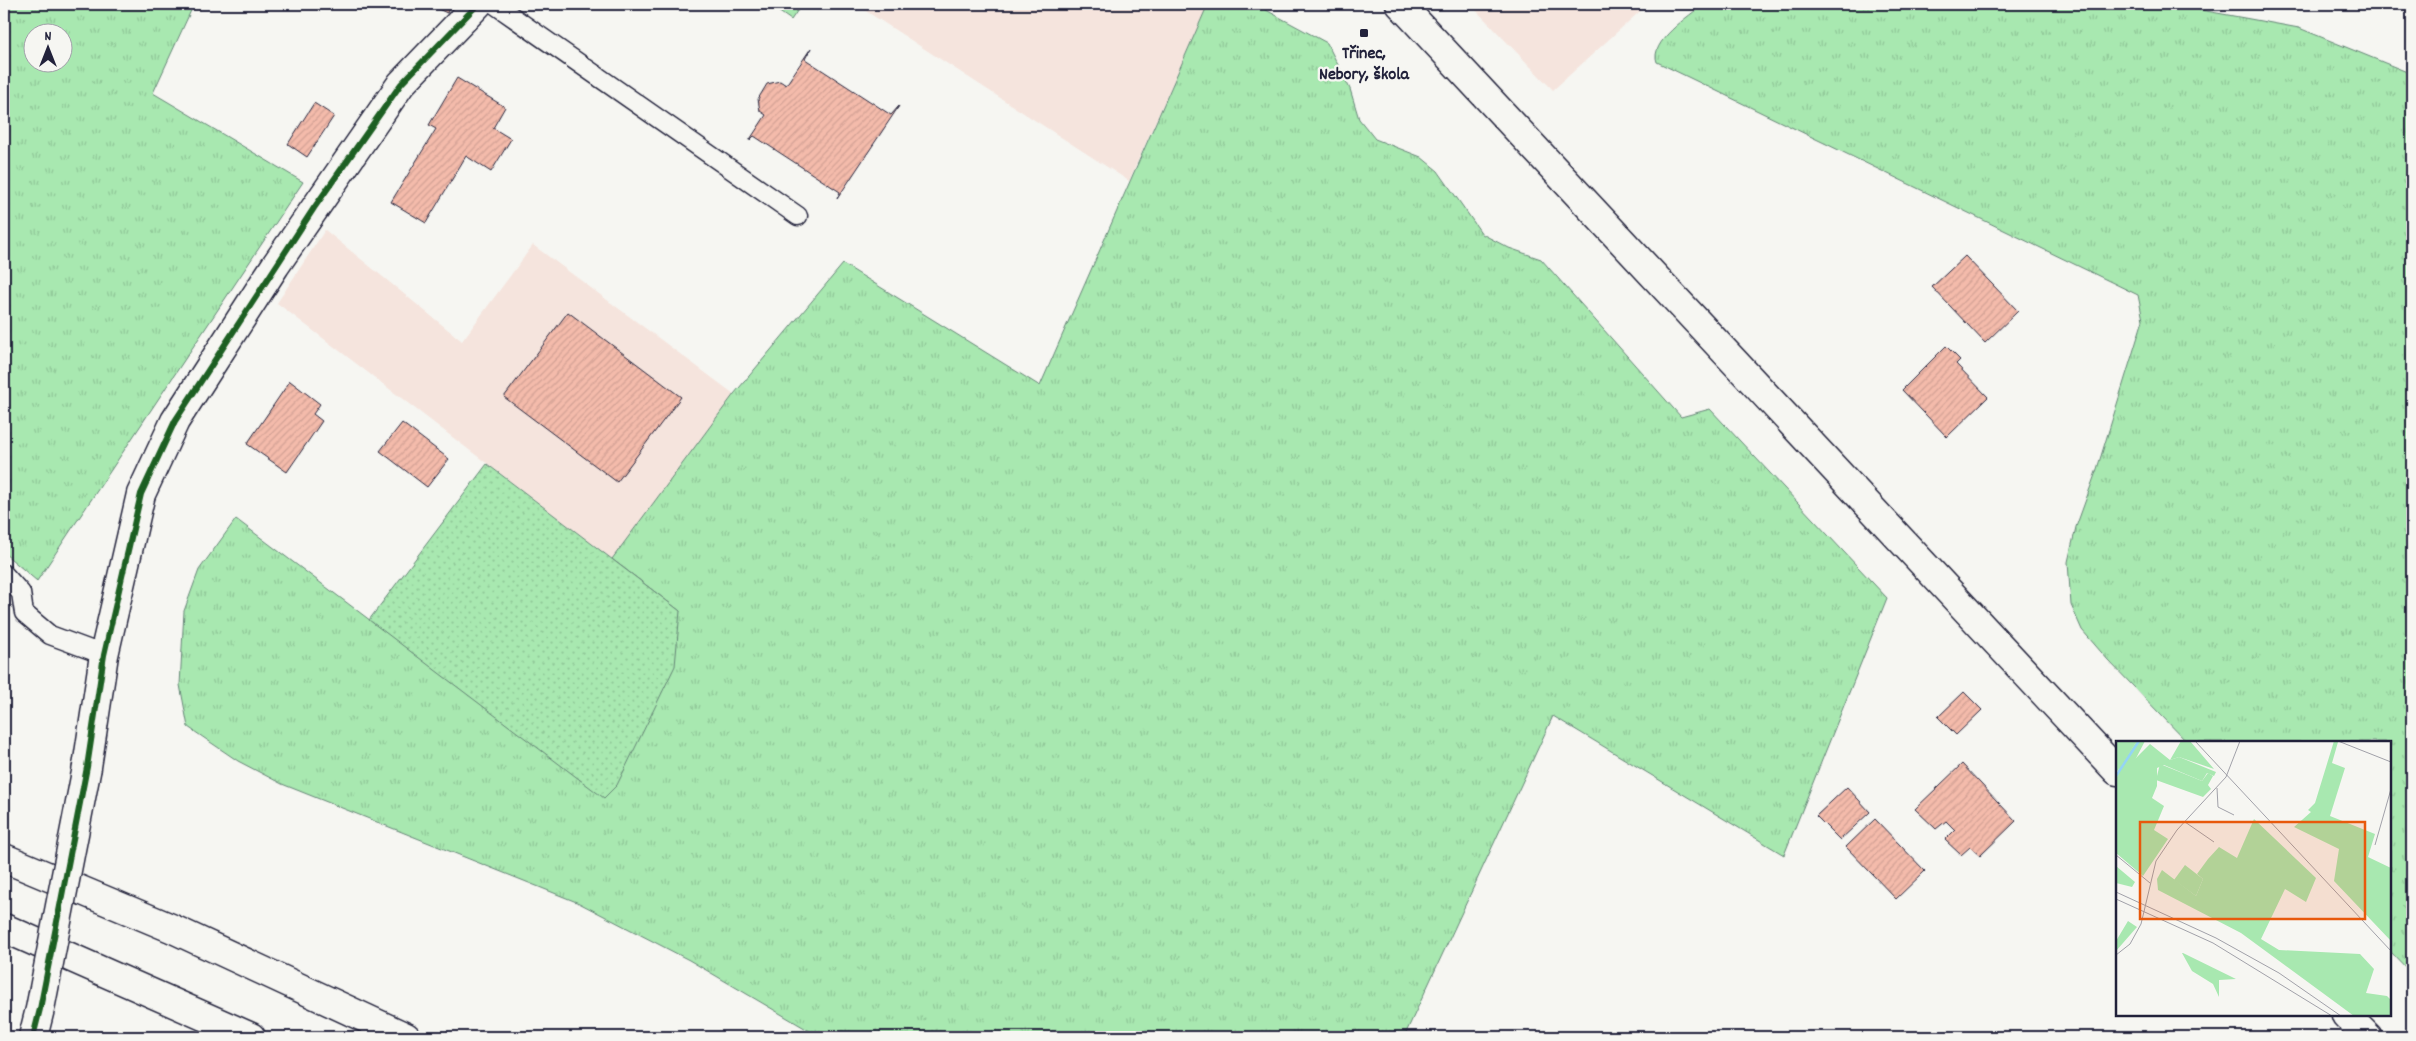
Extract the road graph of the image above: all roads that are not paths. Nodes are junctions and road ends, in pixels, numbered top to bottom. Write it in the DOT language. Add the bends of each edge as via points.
graph roads {
  1 [pos="478,4"];
  2 [pos="494,4"];
  3 [pos="1400,4"];
  4 [pos="798,216"];
  5 [pos="4,574"];
  6 [pos="104,655"];
  7 [pos="2116,771"];
  8 [pos="4,858"];
  9 [pos="4,928"];
  10 [pos="2347,1016"];
  11 [pos="33,1037"];
  12 [pos="251,1037"];
  13 [pos="406,1037"];
  14 [pos="2368,1037"];
  1 -- 6 [label="main road" via="401,84 290,244 175,421 141,494"];
  2 -- 4 [label="lane"];
  3 -- 7 [label="main road"];
  5 -- 6 [label="lane" via="21,593 24,613 50,635"];
  6 -- 11 [label="main road, bridge" via="87,767"];
  8 -- 13 [label="main road" via="171,928"];
  9 -- 12 [label="main road"];
  10 -- 14 [label="main road"];
}
